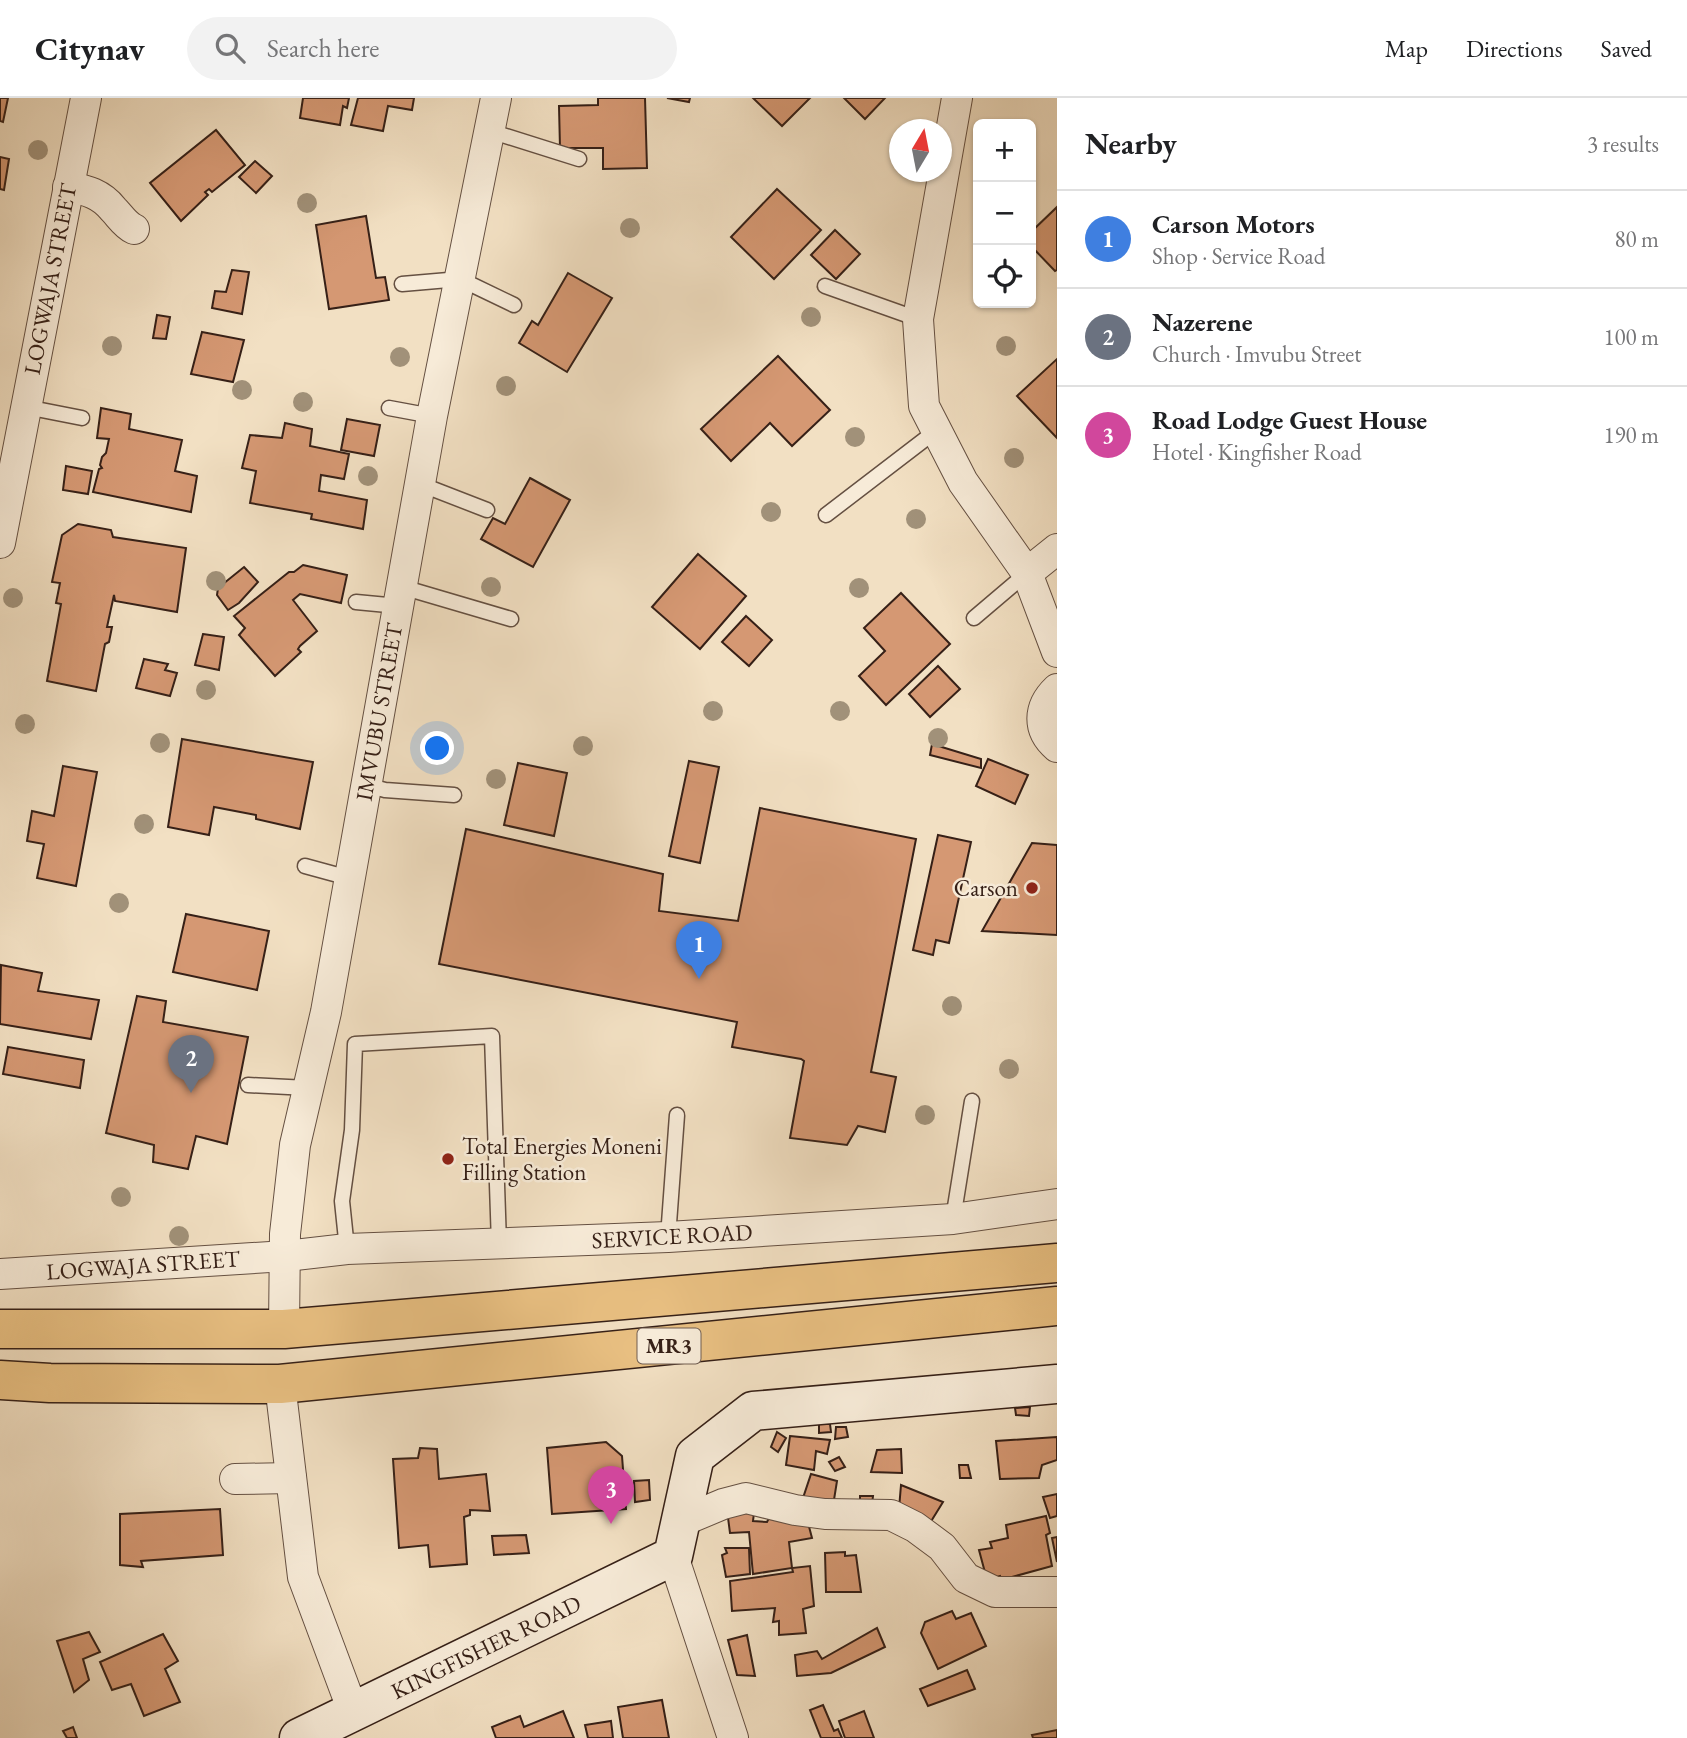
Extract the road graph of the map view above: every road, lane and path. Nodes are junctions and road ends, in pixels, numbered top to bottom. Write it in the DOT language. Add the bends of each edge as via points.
graph roads {
  1 [pos="86,98"];
  2 [pos="496,98"];
  3 [pos="957,98"];
  4 [pos="489,131"];
  5 [pos="579,159"];
  6 [pos="68,187"];
  7 [pos="134,229"];
  8 [pos="460,279"];
  9 [pos="402,284"];
  10 [pos="825,286"];
  11 [pos="514,305"];
  12 [pos="919,318"];
  13 [pos="26,407"];
  14 [pos="389,408"];
  15 [pos="432,416"];
  16 [pos="82,418"];
  17 [pos="937,430"];
  18 [pos="420,484"];
  19 [pos="487,510"];
  20 [pos="826,515"];
  21 [pos="0,543"];
  22 [pos="1057,549"];
  23 [pos="1027,573"];
  24 [pos="400,596"];
  25 [pos="356,602"];
  26 [pos="974,618"];
  27 [pos="511,619"];
  28 [pos="1057,652"];
  29 [pos="1057,689"];
  30 [pos="1057,747"];
  31 [pos="366,785"];
  32 [pos="454,795"];
  33 [pos="304,866"];
  34 [pos="349,878"];
  35 [pos="248,1085"];
  36 [pos="308,1088"];
  37 [pos="972,1101"];
  38 [pos="677,1115"];
  39 [pos="1057,1204"];
  40 [pos="953,1219"];
  41 [pos="668,1237"];
  42 [pos="499,1244"];
  43 [pos="347,1249"];
  44 [pos="286,1256"];
  45 [pos="1057,1264"];
  46 [pos="0,1274"];
  47 [pos="1057,1306"];
  48 [pos="0,1329"];
  49 [pos="284,1329"];
  50 [pos="0,1380"];
  51 [pos="280,1384"];
  52 [pos="1057,1384"];
  53 [pos="291,1478"];
  54 [pos="235,1479"];
  55 [pos="676,1539"];
  56 [pos="1057,1592"];
  57 [pos="354,1711"];
  58 [pos="299,1738"];
  59 [pos="733,1738"];
  1 -- 6 [label="street, LOGWAJA STREET"];
  2 -- 4 [label="street, IMVUBU STREET"];
  3 -- 12 [label="street"];
  4 -- 5 [label="lane"];
  4 -- 8 [label="street, IMVUBU STREET"];
  6 -- 7 [label="street" via="90,190"];
  6 -- 13 [label="street, LOGWAJA STREET"];
  8 -- 9 [label="lane"];
  8 -- 11 [label="lane"];
  8 -- 15 [label="street, IMVUBU STREET"];
  10 -- 12 [label="lane"];
  12 -- 17 [label="street" via="924,406"];
  13 -- 16 [label="lane"];
  13 -- 21 [label="street, LOGWAJA STREET"];
  14 -- 15 [label="lane"];
  15 -- 18 [label="street, IMVUBU STREET"];
  17 -- 20 [label="lane"];
  17 -- 23 [label="street" via="963,482"];
  18 -- 19 [label="lane"];
  18 -- 24 [label="street, IMVUBU STREET"];
  22 -- 23 [label="street"];
  23 -- 26 [label="lane"];
  23 -- 28 [label="street"];
  24 -- 25 [label="lane"];
  24 -- 27 [label="lane"];
  24 -- 31 [label="street, IMVUBU STREET"];
  29 -- 30 [label="street" via="1043,707 1041,719"];
  31 -- 32 [label="lane"];
  31 -- 34 [label="street, IMVUBU STREET"];
  33 -- 34 [label="lane"];
  34 -- 36 [label="street, IMVUBU STREET"];
  35 -- 36 [label="lane"];
  36 -- 44 [label="street, IMVUBU STREET" via="294,1156"];
  37 -- 40 [label="lane"];
  38 -- 41 [label="lane"];
  39 -- 40 [label="street, SERVICE ROAD"];
  40 -- 41 [label="street, SERVICE ROAD"];
  41 -- 42 [label="street, SERVICE ROAD"];
  42 -- 43 [label="street, SERVICE ROAD"];
  42 -- 43 [label="lane" via="492,1037 355,1044 352,1130 342,1201"];
  43 -- 44 [label="street, SERVICE ROAD"];
  44 -- 46 [label="street, LOGWAJA STREET"];
  44 -- 49 [label="street, IMVUBU STREET"];
  45 -- 49 [label="highway, MR3"];
  47 -- 51 [label="highway, MR3"];
  48 -- 49 [label="highway, MR3"];
  50 -- 51 [label="highway, MR3"];
  51 -- 53 [label="street"];
  52 -- 55 [label="street" via="753,1411 695,1456"];
  53 -- 54 [label="street"];
  53 -- 57 [label="street" via="303,1577"];
  55 -- 56 [label="street" via="723,1504 746,1498 825,1514 891,1515 942,1548 966,1578 995,1592"];
  55 -- 57 [label="street, KINGFISHER ROAD"];
  55 -- 59 [label="street"];
  57 -- 58 [label="street, KINGFISHER ROAD"];
}
